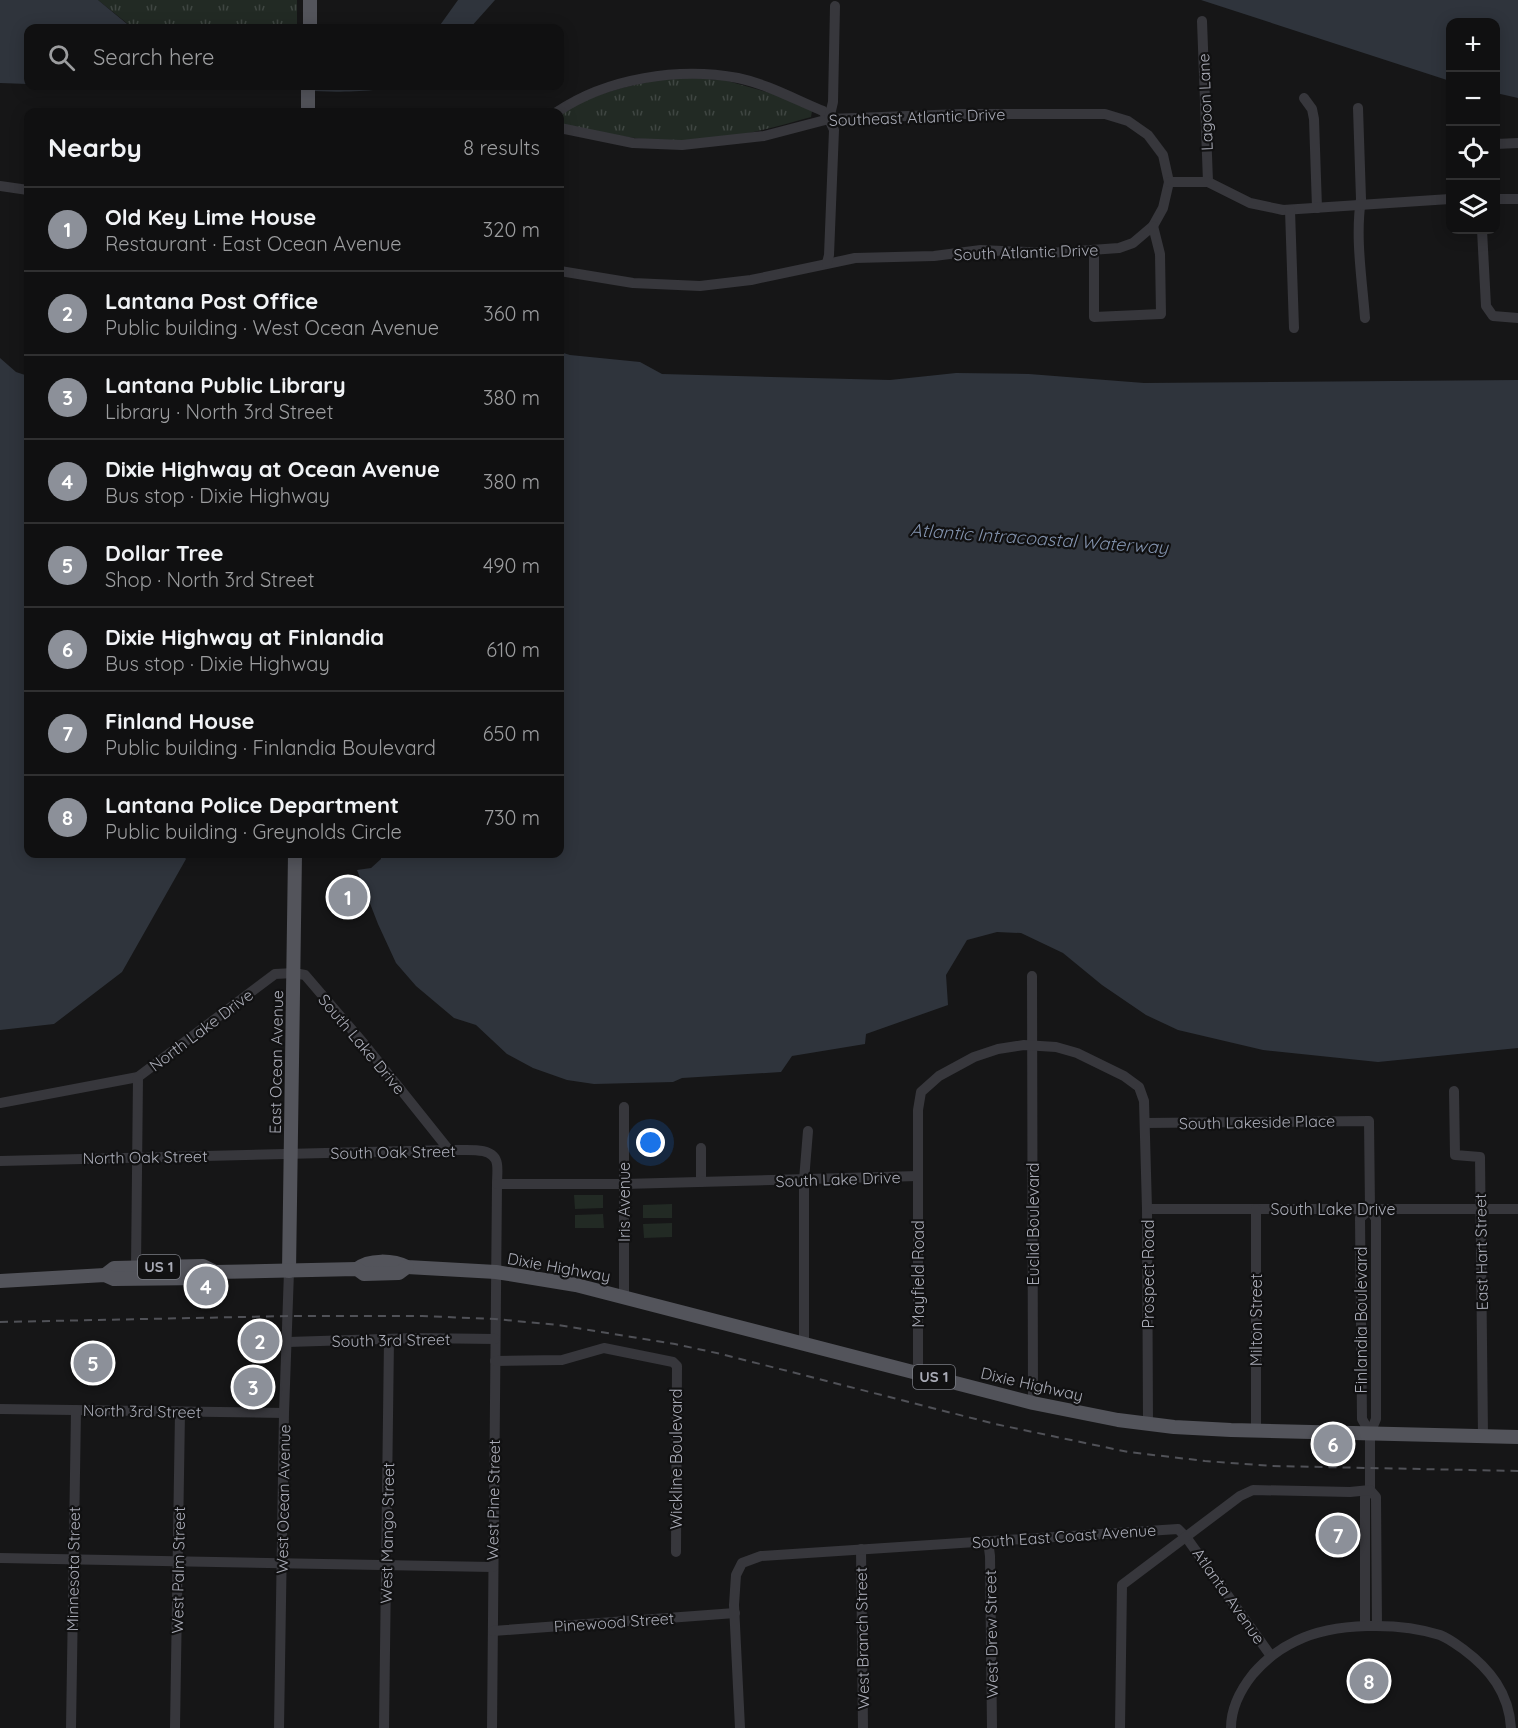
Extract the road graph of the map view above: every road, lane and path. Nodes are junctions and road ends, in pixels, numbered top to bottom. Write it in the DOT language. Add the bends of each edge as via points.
graph roads {
  1 [pos="310,0"];
  2 [pos="835,6"];
  3 [pos="1202,21"];
  4 [pos="309,24"];
  5 [pos="308,90"];
  6 [pos="1304,98"];
  7 [pos="308,106"];
  8 [pos="564,108"];
  9 [pos="1358,108"];
  10 [pos="829,119"];
  11 [pos="564,129"];
  12 [pos="1518,143"];
  13 [pos="1500,144"];
  14 [pos="1169,182"];
  15 [pos="1208,182"];
  16 [pos="0,186"];
  17 [pos="24,189"];
  18 [pos="1446,199"];
  19 [pos="1500,199"];
  20 [pos="1518,199"];
  21 [pos="1360,206"];
  22 [pos="1317,208"];
  23 [pos="1290,210"];
  24 [pos="1153,225"];
  25 [pos="1482,234"];
  26 [pos="1094,251"];
  27 [pos="827,263"];
  28 [pos="564,272"];
  29 [pos="1365,318"];
  30 [pos="1518,318"];
  31 [pos="1294,328"];
  32 [pos="295,858"];
  33 [pos="294,973"];
  34 [pos="1032,976"];
  35 [pos="1033,1046"];
  36 [pos="138,1077"];
  37 [pos="1454,1091"];
  38 [pos="0,1103"];
  39 [pos="624,1107"];
  40 [pos="1369,1121"];
  41 [pos="1145,1123"];
  42 [pos="808,1131"];
  43 [pos="701,1148"];
  44 [pos="449,1150"];
  45 [pos="290,1154"];
  46 [pos="138,1157"];
  47 [pos="0,1161"];
  48 [pos="918,1176"];
  49 [pos="804,1180"];
  50 [pos="701,1182"];
  51 [pos="497,1184"];
  52 [pos="624,1184"];
  53 [pos="1147,1209"];
  54 [pos="1256,1209"];
  55 [pos="1370,1209"];
  56 [pos="1480,1209"];
  57 [pos="1518,1209"];
  58 [pos="136,1267"];
  59 [pos="289,1271"];
  60 [pos="215,1272"];
  61 [pos="496,1272"];
  62 [pos="105,1275"];
  63 [pos="0,1281"];
  64 [pos="624,1296"];
  65 [pos="388,1339"];
  66 [pos="495,1339"];
  67 [pos="288,1342"];
  68 [pos="804,1343"];
  69 [pos="495,1361"];
  70 [pos="918,1372"];
  71 [pos="1033,1403"];
  72 [pos="0,1409"];
  73 [pos="76,1410"];
  74 [pos="180,1412"];
  75 [pos="284,1413"];
  76 [pos="1148,1424"];
  77 [pos="1256,1431"];
  78 [pos="1370,1433"];
  79 [pos="1483,1436"];
  80 [pos="1518,1437"];
  81 [pos="1370,1490"];
  82 [pos="1186,1537"];
  83 [pos="988,1541"];
  84 [pos="861,1549"];
  85 [pos="676,1552"];
  86 [pos="0,1558"];
  87 [pos="74,1559"];
  88 [pos="178,1561"];
  89 [pos="282,1562"];
  90 [pos="386,1564"];
  91 [pos="493,1567"];
  92 [pos="735,1613"];
  93 [pos="1365,1626"];
  94 [pos="1377,1626"];
  95 [pos="494,1631"];
  96 [pos="1271,1656"];
  97 [pos="71,1728"];
  98 [pos="175,1728"];
  99 [pos="279,1728"];
  100 [pos="384,1728"];
  101 [pos="492,1728"];
  102 [pos="740,1728"];
  103 [pos="863,1728"];
  104 [pos="992,1728"];
  105 [pos="1120,1728"];
  106 [pos="1231,1728"];
  107 [pos="1511,1728"];
  1 -- 4 [label="main road"];
  2 -- 10 [label="street" via="833,102"];
  3 -- 15 [label="street, Lagoon Lane"];
  5 -- 7 [label="main road"];
  6 -- 22 [label="street" via="1314,119"];
  8 -- 10 [label="street" via="636,80 718,75 758,84 823,111"];
  9 -- 21 [label="street"];
  10 -- 11 [label="street, Southeast Atlantic Drive" via="764,136 682,146 633,143"];
  10 -- 14 [label="street, Southeast Atlantic Drive" via="1105,114 1128,121 1148,135 1163,155"];
  10 -- 27 [label="street" via="834,130"];
  12 -- 13 [label="street"];
  14 -- 15 [label="street"];
  14 -- 24 [label="street, South Atlantic Drive"];
  15 -- 23 [label="street" via="1260,206"];
  16 -- 17 [label="street"];
  18 -- 21 [label="street"];
  19 -- 20 [label="street"];
  21 -- 22 [label="street"];
  21 -- 29 [label="street"];
  22 -- 23 [label="street"];
  23 -- 31 [label="street"];
  24 -- 26 [label="street, South Atlantic Drive" via="1133,243"];
  24 -- 26 [label="street" via="1160,254 1161,314 1094,317"];
  25 -- 30 [label="street" via="1486,306 1493,316"];
  26 -- 27 [label="street, South Atlantic Drive" via="981,250"];
  27 -- 28 [label="street, South Atlantic Drive" via="751,280 700,285 633,283"];
  32 -- 33 [label="main road, East Ocean Avenue"];
  33 -- 36 [label="street, North Lake Drive" via="275,974"];
  33 -- 44 [label="street, South Lake Drive" via="305,975 313,984"];
  33 -- 45 [label="main road, East Ocean Avenue"];
  34 -- 35 [label="street, Euclid Boulevard"];
  35 -- 41 [label="street, South Lake Drive" via="1077,1053 1124,1076 1139,1087"];
  35 -- 48 [label="street, South Lake Drive" via="998,1049 974,1057 939,1076 921,1092"];
  35 -- 71 [label="street, Euclid Boulevard"];
  36 -- 38 [label="street, North Lake Drive"];
  36 -- 46 [label="street"];
  37 -- 56 [label="street, East Hart Street" via="1455,1155 1480,1156"];
  39 -- 52 [label="street, Iris Avenue"];
  40 -- 41 [label="street, South Lakeside Place"];
  40 -- 55 [label="street, Finlandia Boulevard"];
  41 -- 53 [label="street, Prospect Road"];
  42 -- 49 [label="street"];
  43 -- 50 [label="street"];
  44 -- 45 [label="street, South Oak Street"];
  44 -- 51 [label="street, South Oak Street" via="485,1151 494,1156"];
  45 -- 46 [label="street, North Oak Street"];
  45 -- 59 [label="main road, East Ocean Avenue"];
  46 -- 47 [label="street, North Oak Street"];
  46 -- 58 [label="street"];
  48 -- 49 [label="street, South Lake Drive"];
  48 -- 70 [label="street, Mayfield Road"];
  49 -- 50 [label="street, South Lake Drive"];
  49 -- 68 [label="street"];
  50 -- 52 [label="street, South Lake Drive"];
  51 -- 52 [label="street, South Lake Drive"];
  51 -- 61 [label="street, West Pine Street"];
  52 -- 64 [label="street, Iris Avenue"];
  53 -- 54 [label="street, South Lake Drive"];
  53 -- 76 [label="street, Prospect Road"];
  54 -- 55 [label="street, South Lake Drive"];
  54 -- 77 [label="street, Milton Street"];
  55 -- 56 [label="street, South Lake Drive"];
  55 -- 78 [label="street, Finlandia Boulevard" via="1376,1219 1376,1419"];
  55 -- 78 [label="street, Finlandia Boulevard" via="1360,1218 1362,1419"];
  56 -- 57 [label="street, South Lake Drive"];
  56 -- 79 [label="street, East Hart Street"];
  58 -- 60 [label="main road, Dixie Highway / US 1" via="203,1266"];
  58 -- 62 [label="main road, Dixie Highway / US 1" via="114,1268"];
  59 -- 60 [label="main road, Dixie Highway / US 1"];
  59 -- 61 [label="main road, Dixie Highway / US 1" via="357,1269 364,1274 399,1273 407,1267"];
  59 -- 67 [label="street, West Ocean Avenue"];
  60 -- 62 [label="main road, Dixie Highway / US 1" via="204,1278 114,1279"];
  61 -- 64 [label="main road, Dixie Highway / US 1"];
  61 -- 66 [label="street, West Pine Street"];
  62 -- 63 [label="main road, Dixie Highway / US 1"];
  64 -- 68 [label="main road, Dixie Highway / US 1"];
  65 -- 66 [label="street, South 3rd Street"];
  65 -- 67 [label="street, South 3rd Street"];
  65 -- 90 [label="street, West Mango Street"];
  66 -- 69 [label="street, West Pine Street"];
  67 -- 75 [label="street, West Ocean Avenue"];
  68 -- 70 [label="main road, Dixie Highway / US 1"];
  69 -- 85 [label="street, Wickline Boulevard" via="562,1360 604,1348 677,1366"];
  69 -- 91 [label="street, West Pine Street"];
  70 -- 71 [label="main road, Dixie Highway / US 1"];
  71 -- 76 [label="main road, Dixie Highway / US 1"];
  72 -- 73 [label="street, North 3rd Street"];
  73 -- 74 [label="street, North 3rd Street"];
  73 -- 87 [label="street, Minnesota Street"];
  74 -- 75 [label="street, North 3rd Street"];
  74 -- 88 [label="street, West Palm Street"];
  75 -- 89 [label="street, West Ocean Avenue"];
  76 -- 77 [label="main road, Dixie Highway / US 1"];
  77 -- 78 [label="main road, Dixie Highway / US 1"];
  78 -- 79 [label="main road, Dixie Highway / US 1"];
  78 -- 81 [label="street, Finlandia Boulevard"];
  79 -- 80 [label="main road, Dixie Highway / US 1"];
  81 -- 82 [label="street" via="1253,1490"];
  81 -- 93 [label="street, Finlandia Boulevard" via="1365,1497"];
  81 -- 94 [label="street, Finlandia Boulevard" via="1376,1497"];
  82 -- 83 [label="street, South East Coast Avenue" via="1178,1529 1166,1529"];
  82 -- 96 [label="street, Atlanta Avenue"];
  82 -- 105 [label="street" via="1122,1586"];
  83 -- 84 [label="street, South East Coast Avenue"];
  83 -- 104 [label="street, West Drew Street"];
  84 -- 92 [label="street, South East Coast Avenue" via="761,1556 742,1563 736,1575"];
  84 -- 103 [label="street, West Branch Street"];
  86 -- 87 [label="street"];
  87 -- 88 [label="street"];
  87 -- 97 [label="street, Minnesota Street"];
  88 -- 89 [label="street"];
  88 -- 98 [label="street, West Palm Street"];
  89 -- 90 [label="street"];
  89 -- 99 [label="street, West Ocean Avenue"];
  90 -- 91 [label="street"];
  90 -- 100 [label="street, West Mango Street"];
  91 -- 95 [label="street, West Pine Street"];
  92 -- 95 [label="street, Pinewood Street"];
  92 -- 102 [label="street"];
  93 -- 94 [label="street"];
  93 -- 96 [label="street" via="1311,1635"];
  94 -- 107 [label="street" via="1438,1635 1471,1655 1499,1686"];
  95 -- 101 [label="street, West Pine Street"];
  96 -- 106 [label="street" via="1246,1683"];
}
